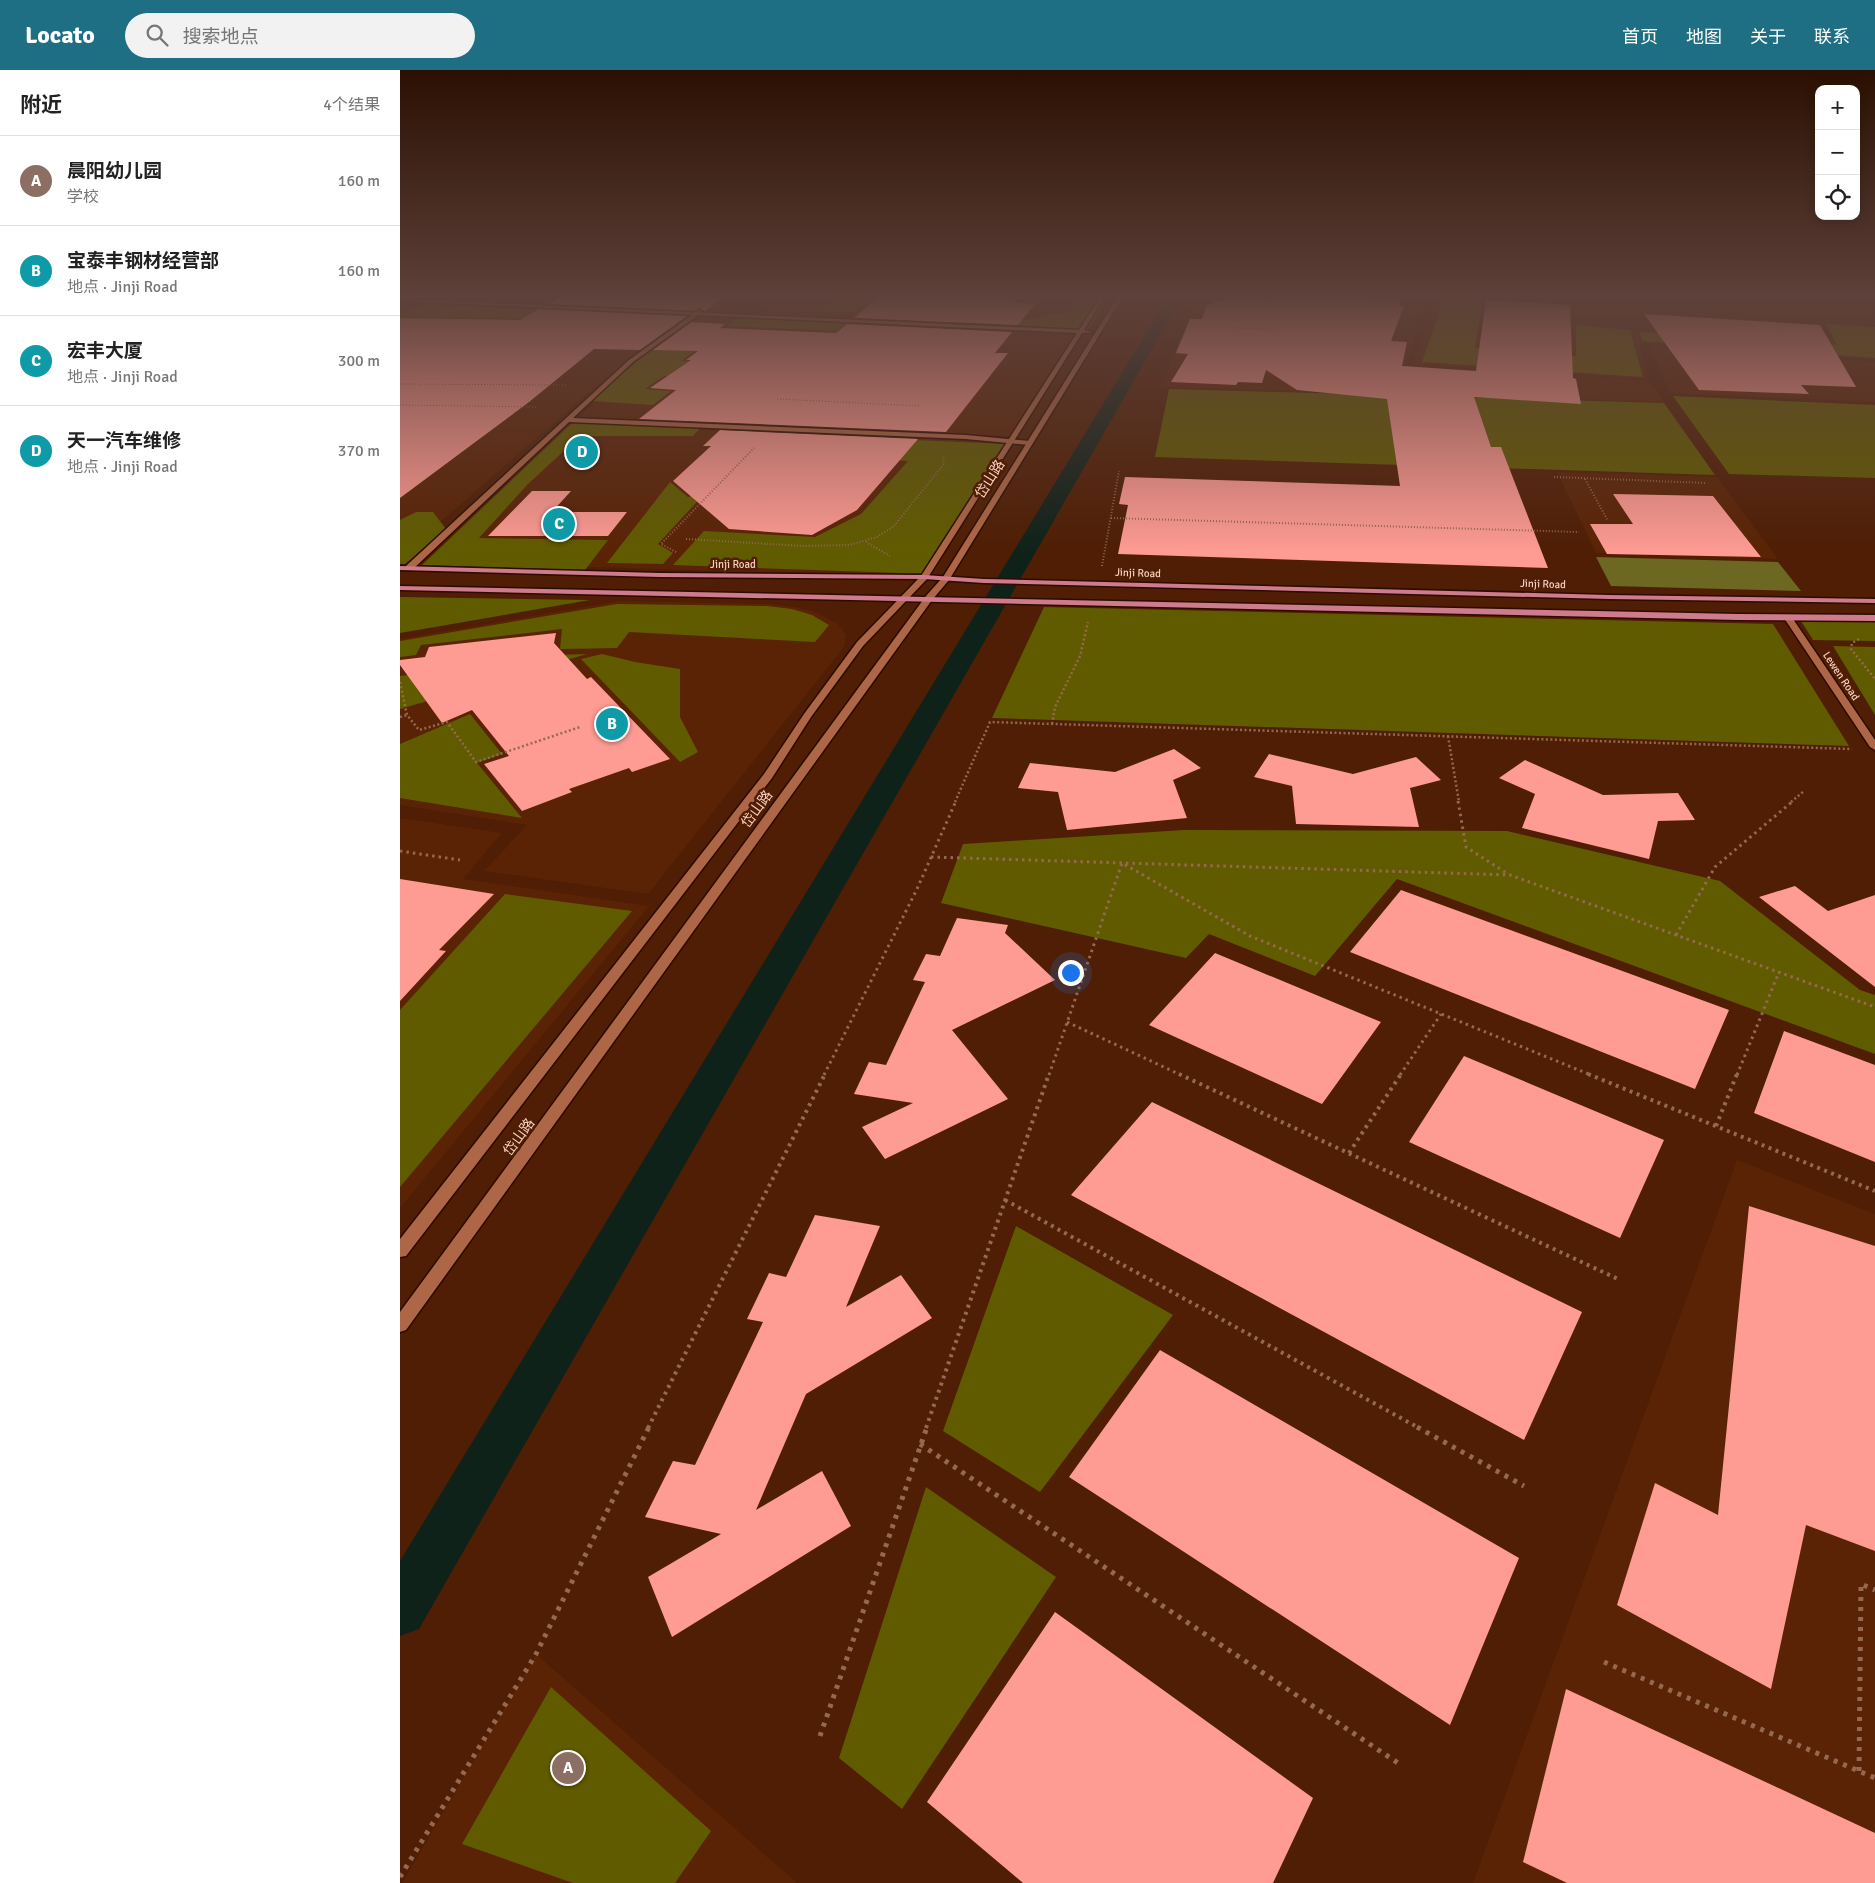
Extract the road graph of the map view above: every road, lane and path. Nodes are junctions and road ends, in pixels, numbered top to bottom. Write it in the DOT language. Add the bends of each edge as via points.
graph roads {
  1 [pos="608,383"];
  2 [pos="1048,383"];
  3 [pos="1067,383"];
  4 [pos="400,384"];
  5 [pos="566,385"];
  6 [pos="778,399"];
  7 [pos="400,405"];
  8 [pos="921,406"];
  9 [pos="538,407"];
  10 [pos="568,420"];
  11 [pos="771,429"];
  12 [pos="1011,442"];
  13 [pos="1030,443"];
  14 [pos="938,452"];
  15 [pos="1119,471"];
  16 [pos="1554,477"];
  17 [pos="1584,478"];
  18 [pos="1706,483"];
  19 [pos="1111,518"];
  20 [pos="1608,521"];
  21 [pos="1579,532"];
  22 [pos="686,539"];
  23 [pos="865,542"];
  24 [pos="676,552"];
  25 [pos="890,556"];
  26 [pos="400,568"];
  27 [pos="409,568"];
  28 [pos="924,577"];
  29 [pos="946,578"];
  30 [pos="1098,583"];
  31 [pos="400,588"];
  32 [pos="904,598"];
  33 [pos="929,598"];
  34 [pos="1875,601"];
  35 [pos="1092,602"];
  36 [pos="1788,618"];
  37 [pos="1875,618"];
  38 [pos="1866,638"];
  39 [pos="1875,679"];
  40 [pos="400,682"];
  41 [pos="407,715"];
  42 [pos="400,717"];
  43 [pos="1052,724"];
  44 [pos="580,727"];
  45 [pos="1448,736"];
  46 [pos="1875,747"];
  47 [pos="1855,749"];
  48 [pos="1804,790"];
  49 [pos="400,851"];
  50 [pos="931,857"];
  51 [pos="460,860"];
  52 [pos="1122,863"];
  53 [pos="1510,875"];
  54 [pos="1676,936"];
  55 [pos="1779,972"];
  56 [pos="1875,1007"];
  57 [pos="1441,1014"];
  58 [pos="1067,1022"];
  59 [pos="1716,1126"];
  60 [pos="1349,1154"];
  61 [pos="1875,1191"];
  62 [pos="1005,1200"];
  63 [pos="400,1251"];
  64 [pos="1618,1279"];
  65 [pos="400,1325"];
  66 [pos="920,1444"];
  67 [pos="1524,1486"];
  68 [pos="1875,1590"];
  69 [pos="1604,1662"];
  70 [pos="820,1736"];
  71 [pos="1402,1765"];
  72 [pos="1859,1772"];
  73 [pos="1875,1778"];
  74 [pos="400,1877"];
  1 -- 10 [label="street"];
  2 -- 12 [label="street, 岱山路"];
  3 -- 13 [label="street, 岱山路"];
  4 -- 5 [label="path"];
  6 -- 8 [label="path"];
  7 -- 9 [label="path"];
  10 -- 11 [label="street"];
  10 -- 27 [label="street"];
  11 -- 12 [label="street"];
  11 -- 24 [label="path" via="661,544"];
  12 -- 13 [label="street"];
  12 -- 28 [label="street, 岱山路"];
  13 -- 29 [label="street, 岱山路"];
  14 -- 23 [label="path" via="944,456 944,464 911,505 886,532"];
  15 -- 19 [label="path"];
  16 -- 17 [label="path"];
  17 -- 18 [label="path"];
  17 -- 20 [label="path"];
  19 -- 21 [label="path"];
  19 -- 30 [label="path"];
  22 -- 23 [label="path" via="803,546"];
  23 -- 25 [label="path"];
  26 -- 27 [label="main road, Jinji Road"];
  27 -- 28 [label="main road, Jinji Road" via="660,575"];
  28 -- 29 [label="main road, Jinji Road"];
  28 -- 32 [label="street, 岱山路"];
  29 -- 30 [label="main road, Jinji Road"];
  29 -- 33 [label="street, 岱山路"];
  30 -- 34 [label="main road, Jinji Road"];
  31 -- 32 [label="main road"];
  32 -- 33 [label="main road"];
  32 -- 63 [label="street, 岱山路" via="860,644 768,776"];
  33 -- 35 [label="main road"];
  33 -- 65 [label="street, 岱山路"];
  35 -- 36 [label="main road"];
  35 -- 43 [label="path" via="1080,656 1055,707"];
  36 -- 37 [label="main road"];
  36 -- 46 [label="street, Lewen Road"];
  38 -- 39 [label="path" via="1857,639 1851,649"];
  40 -- 41 [label="path"];
  41 -- 42 [label="path"];
  41 -- 44 [label="path" via="419,730 447,722 476,762"];
  43 -- 45 [label="path"];
  43 -- 50 [label="path" via="990,722"];
  45 -- 47 [label="path"];
  45 -- 53 [label="path" via="1466,847"];
  48 -- 54 [label="path" via="1716,867"];
  49 -- 51 [label="path"];
  50 -- 52 [label="path"];
  50 -- 74 [label="path" via="536,1654"];
  52 -- 53 [label="path"];
  52 -- 57 [label="path" via="1250,936"];
  52 -- 58 [label="path"];
  53 -- 54 [label="path"];
  54 -- 55 [label="path"];
  55 -- 56 [label="path"];
  55 -- 59 [label="path"];
  57 -- 59 [label="path"];
  57 -- 60 [label="path"];
  58 -- 60 [label="path"];
  58 -- 62 [label="path"];
  59 -- 61 [label="path"];
  60 -- 64 [label="path"];
  62 -- 66 [label="path"];
  62 -- 67 [label="path"];
  66 -- 70 [label="path"];
  66 -- 71 [label="path"];
  68 -- 72 [label="path" via="1861,1584"];
  69 -- 72 [label="path"];
  72 -- 73 [label="path"];
}
